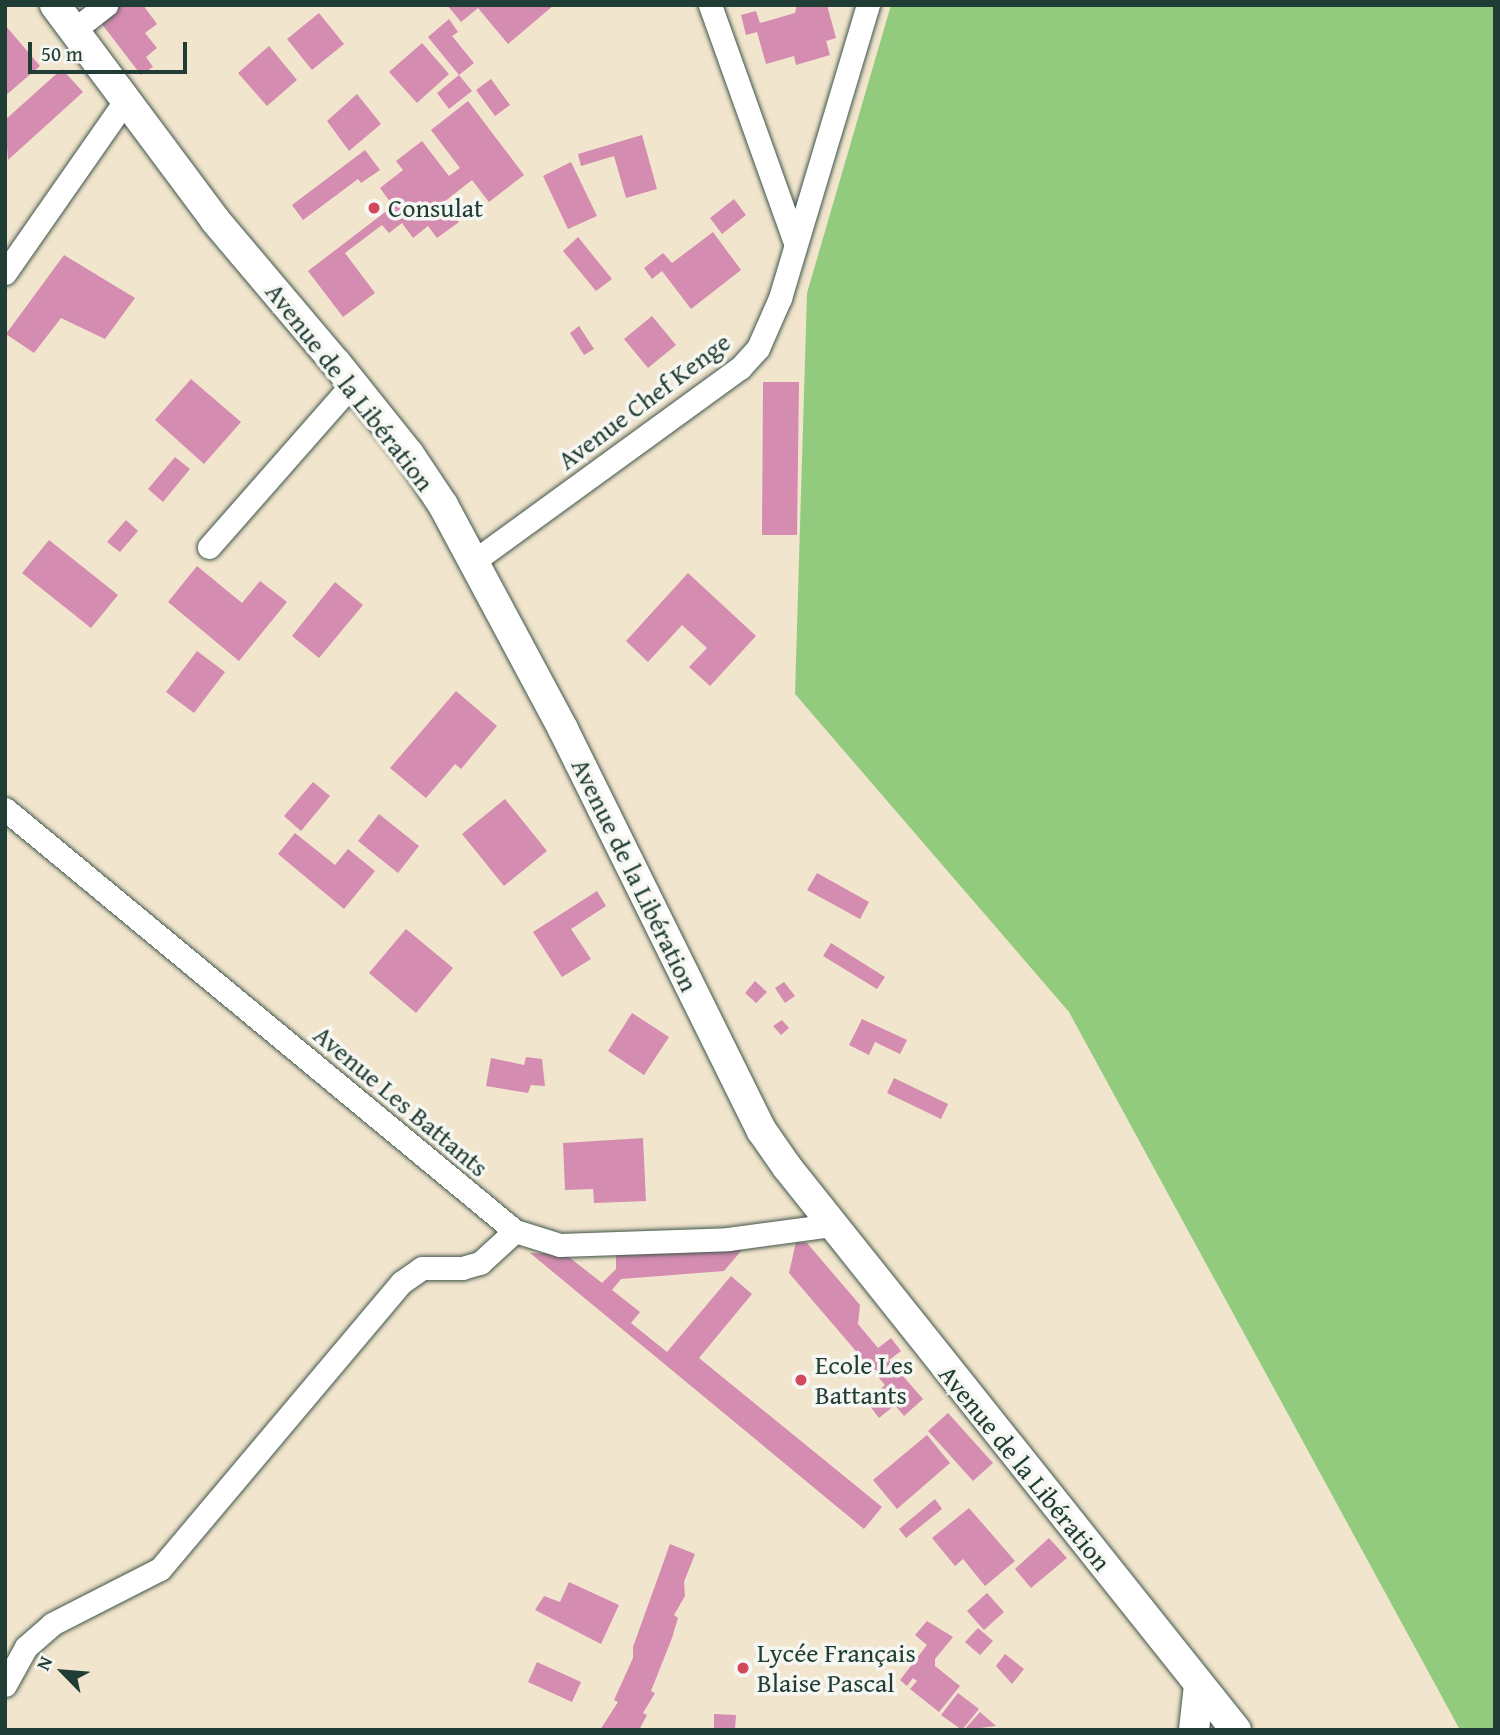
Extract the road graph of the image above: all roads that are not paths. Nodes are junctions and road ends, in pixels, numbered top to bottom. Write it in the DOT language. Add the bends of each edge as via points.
graph roads {
  1 [pos="55,5"];
  2 [pos="106,5"];
  3 [pos="710,5"];
  4 [pos="868,5"];
  5 [pos="74,30"];
  6 [pos="125,102"];
  7 [pos="795,243"];
  8 [pos="5,273"];
  9 [pos="353,383"];
  10 [pos="209,547"];
  11 [pos="474,561"];
  12 [pos="5,809"];
  13 [pos="831,1225"];
  14 [pos="515,1231"];
  15 [pos="5,1685"];
  16 [pos="1199,1685"];
  17 [pos="1194,1730"];
  18 [pos="1236,1730"];
  1 -- 5 [label="street, Avenue de la Libération"];
  2 -- 5 [label="street"];
  3 -- 7 [label="street"];
  4 -- 7 [label="street, Avenue Chef Kenge"];
  5 -- 6 [label="street, Avenue de la Libération"];
  6 -- 8 [label="street"];
  6 -- 9 [label="street, Avenue de la Libération" via="215,220"];
  7 -- 11 [label="street, Avenue Chef Kenge" via="772,323 740,369"];
  9 -- 10 [label="street"];
  9 -- 11 [label="street, Avenue de la Libération" via="409,454"];
  11 -- 13 [label="street, Avenue de la Libération" via="563,729 762,1131"];
  12 -- 14 [label="street, Avenue Les Battants"];
  13 -- 14 [label="street, Avenue Les Battants" via="729,1239 560,1245"];
  13 -- 16 [label="street, Avenue de la Libération"];
  14 -- 15 [label="street" via="480,1263 422,1268 402,1282 160,1569 52,1624 26,1647"];
  16 -- 17 [label="street"];
  16 -- 18 [label="street, Avenue de la Libération"];
}
